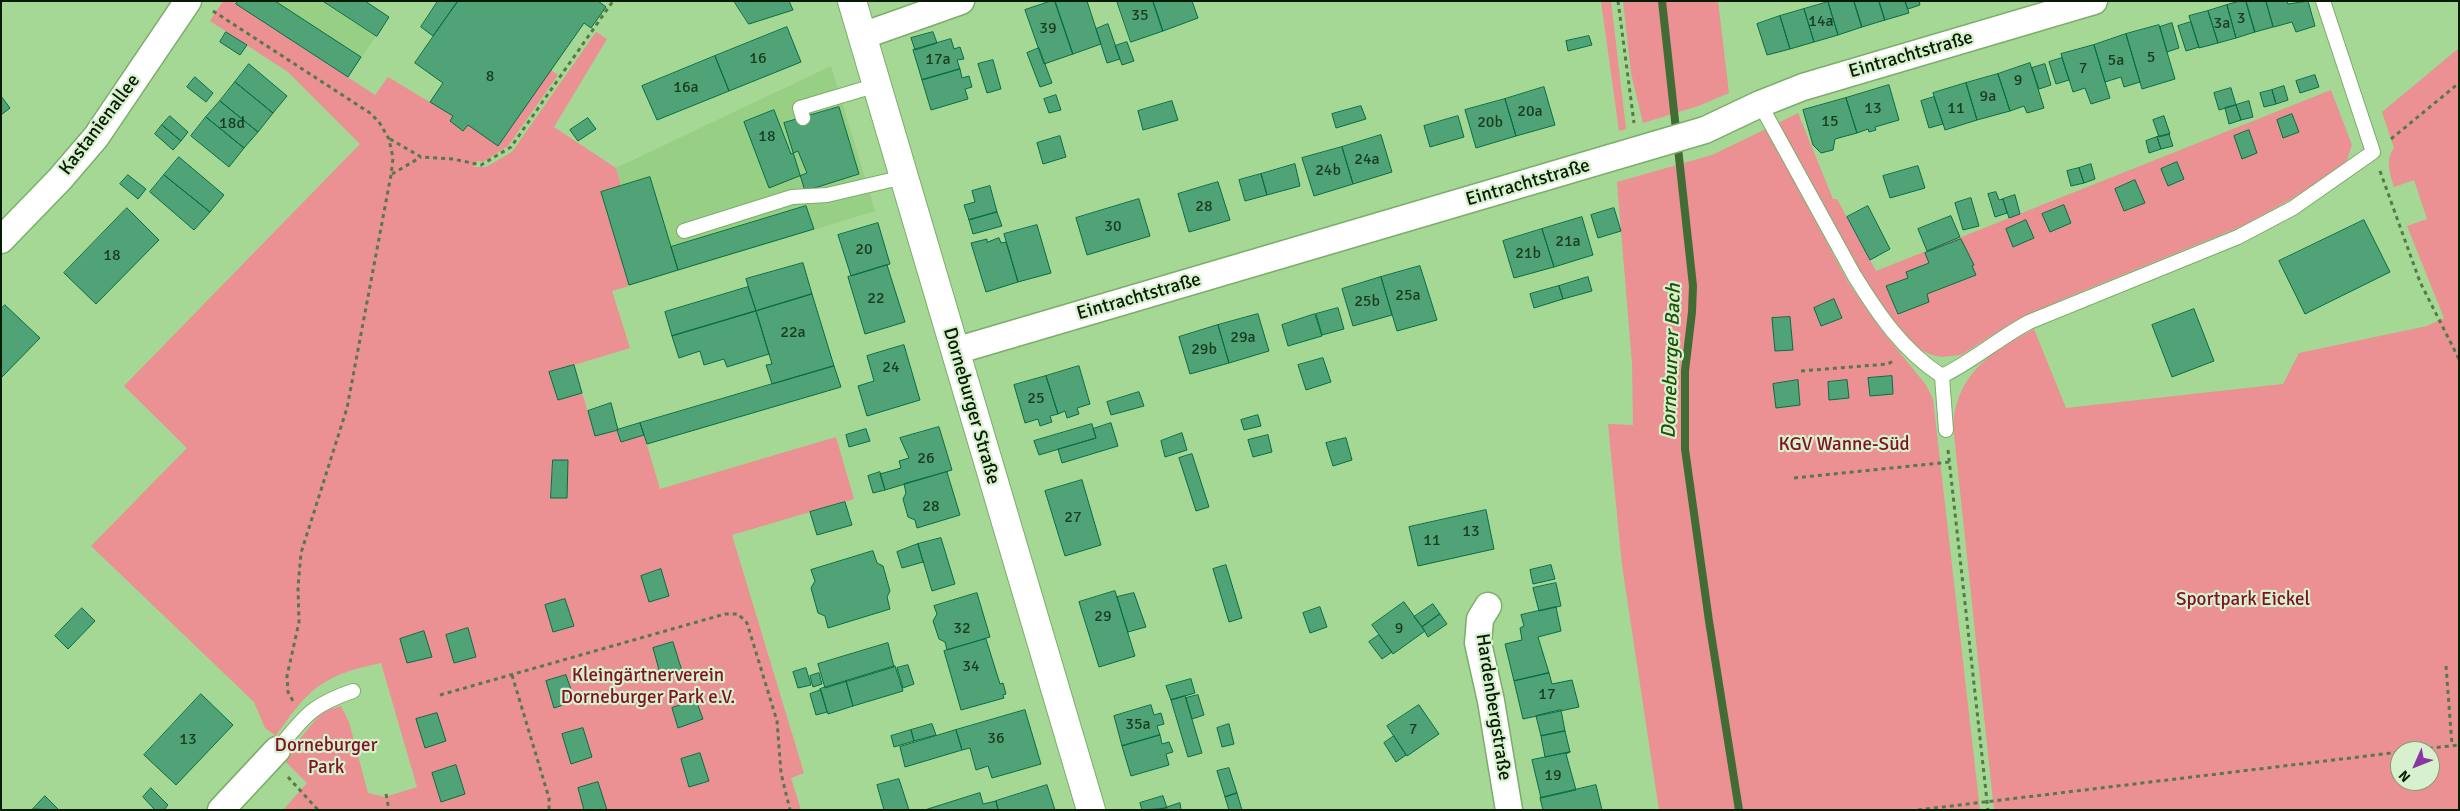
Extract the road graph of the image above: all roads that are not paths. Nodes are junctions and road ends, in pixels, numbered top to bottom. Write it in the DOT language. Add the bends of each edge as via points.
graph roads {
  1 [pos="852,1"];
  2 [pos="961,1"];
  3 [pos="2094,1"];
  4 [pos="2323,1"];
  5 [pos="186,5"];
  6 [pos="862,36"];
  7 [pos="877,85"];
  8 [pos="1760,104"];
  9 [pos="803,118"];
  10 [pos="904,178"];
  11 [pos="684,230"];
  12 [pos="1,240"];
  13 [pos="956,351"];
  14 [pos="1942,376"];
  15 [pos="1946,430"];
  16 [pos="1488,606"];
  17 [pos="353,691"];
  18 [pos="273,755"];
  19 [pos="221,810"];
  20 [pos="1091,810"];
  21 [pos="1509,810"];
  1 -- 6 [label="street, Dorneburger Straße"];
  2 -- 6 [label="street"];
  3 -- 8 [label="street, Eintrachtstraße" via="1803,87"];
  4 -- 14 [label="lane" via="2374,152 2293,208 2238,237 2029,322"];
  5 -- 12 [label="street, Kastanienallee" via="96,137"];
  6 -- 7 [label="street, Dorneburger Straße"];
  7 -- 9 [label="lane" via="800,108"];
  7 -- 10 [label="street, Dorneburger Straße"];
  8 -- 13 [label="street, Eintrachtstraße" via="1706,130"];
  8 -- 14 [label="lane" via="1871,302 1908,350"];
  10 -- 11 [label="lane" via="792,197"];
  10 -- 13 [label="street, Dorneburger Straße"];
  13 -- 20 [label="street, Dorneburger Straße"];
  14 -- 15 [label="lane"];
  16 -- 21 [label="street, Hardenbergstraße" via="1480,619 1478,643"];
  17 -- 18 [label="lane" via="328,699 306,714"];
  18 -- 19 [label="street"];
}
